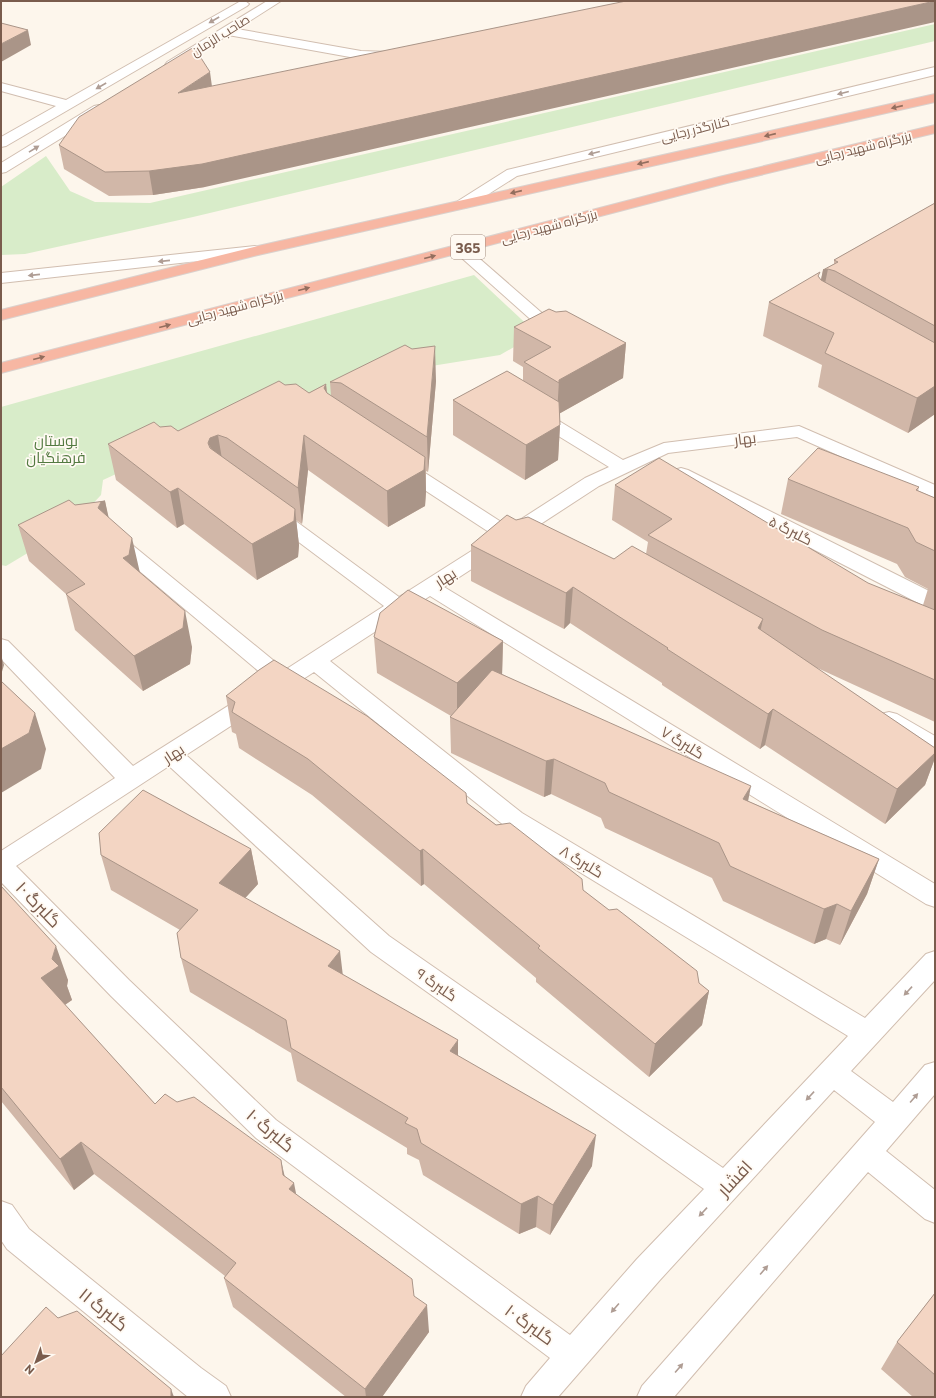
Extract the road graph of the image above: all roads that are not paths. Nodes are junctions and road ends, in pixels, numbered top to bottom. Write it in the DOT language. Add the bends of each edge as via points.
graph roads {
  1 [pos="247,1"];
  2 [pos="275,1"];
  3 [pos="226,31"];
  4 [pos="399,54"];
  5 [pos="935,71"];
  6 [pos="158,73"];
  7 [pos="1,88"];
  8 [pos="935,98"];
  9 [pos="110,102"];
  10 [pos="69,105"];
  11 [pos="935,129"];
  12 [pos="1,143"];
  13 [pos="1,169"];
  14 [pos="463,204"];
  15 [pos="460,249"];
  16 [pos="258,251"];
  17 [pos="1,278"];
  18 [pos="1,315"];
  19 [pos="552,330"];
  20 [pos="1,368"];
  21 [pos="522,406"];
  22 [pos="647,456"];
  23 [pos="390,458"];
  24 [pos="623,468"];
  25 [pos="932,485"];
  26 [pos="262,505"];
  27 [pos="535,519"];
  28 [pos="556,531"];
  29 [pos="509,536"];
  30 [pos="118,543"];
  31 [pos="430,587"];
  32 [pos="935,603"];
  33 [pos="399,607"];
  34 [pos="1,646"];
  35 [pos="315,661"];
  36 [pos="284,681"];
  37 [pos="873,710"];
  38 [pos="935,746"];
  39 [pos="170,754"];
  40 [pos="131,779"];
  41 [pos="1,865"];
  42 [pos="935,897"];
  43 [pos="935,962"];
  44 [pos="868,1034"];
  45 [pos="832,1073"];
  46 [pos="935,1074"];
  47 [pos="895,1120"];
  48 [pos="866,1153"];
  49 [pos="725,1187"];
  50 [pos="935,1209"];
  51 [pos="1,1215"];
  52 [pos="573,1356"];
  53 [pos="215,1397"];
  54 [pos="537,1397"];
  55 [pos="653,1397"];
  1 -- 10 [label="street, صاحب الزمان, one-way"];
  2 -- 3 [label="street, صاحب الزمان"];
  3 -- 4 [label="street" via="361,55"];
  3 -- 6 [label="street, صاحب الزمان"];
  5 -- 14 [label="street, کنارگذر رجایی, one-way" via="512,173"];
  7 -- 10 [label="street"];
  8 -- 14 [label="highway, one-way"];
  13 -- 9 [label="street, one-way"];
  10 -- 12 [label="street, صاحب الزمان"];
  11 -- 15 [label="highway, بزرگراه شهید رجایی / 365" via="717,182"];
  14 -- 16 [label="highway"];
  15 -- 19 [label="street"];
  20 -- 15 [label="highway, بزرگراه شهید رجایی / 365, one-way"];
  16 -- 17 [label="street, one-way"];
  16 -- 18 [label="highway"];
  21 -- 24 [label="street"];
  22 -- 24 [label="street, بهار"];
  22 -- 25 [label="street, بهار" via="664,448 800,431"];
  22 -- 32 [label="street, گلبرگ ۵"];
  23 -- 29 [label="street"];
  24 -- 27 [label="street, بهار" via="592,482"];
  26 -- 33 [label="street"];
  27 -- 28 [label="street"];
  27 -- 29 [label="street, بهار"];
  29 -- 31 [label="street, بهار"];
  30 -- 36 [label="street"];
  31 -- 33 [label="street, بهار"];
  31 -- 42 [label="street, گلبرگ ۷"];
  33 -- 35 [label="street, بهار"];
  34 -- 40 [label="street"];
  35 -- 36 [label="street, بهار"];
  35 -- 44 [label="street, گلبرگ ۸" via="514,820"];
  36 -- 39 [label="street, بهار"];
  37 -- 38 [label="street"];
  39 -- 40 [label="street, بهار"];
  39 -- 49 [label="street, گلبرگ ۹" via="380,944"];
  40 -- 41 [label="street, بهار"];
  41 -- 52 [label="street, گلبرگ ۱۰" via="120,988 266,1129"];
  43 -- 44 [label="street, افشار, one-way"];
  44 -- 45 [label="street, افشار"];
  45 -- 47 [label="street"];
  45 -- 49 [label="street, افشار, one-way"];
  47 -- 46 [label="street, one-way"];
  47 -- 48 [label="street"];
  48 -- 50 [label="street"];
  55 -- 48 [label="street, one-way"];
  49 -- 52 [label="street, افشار, one-way"];
  51 -- 53 [label="street, گلبرگ ۱۱" via="18,1239"];
  52 -- 54 [label="street, افشار"];
}
